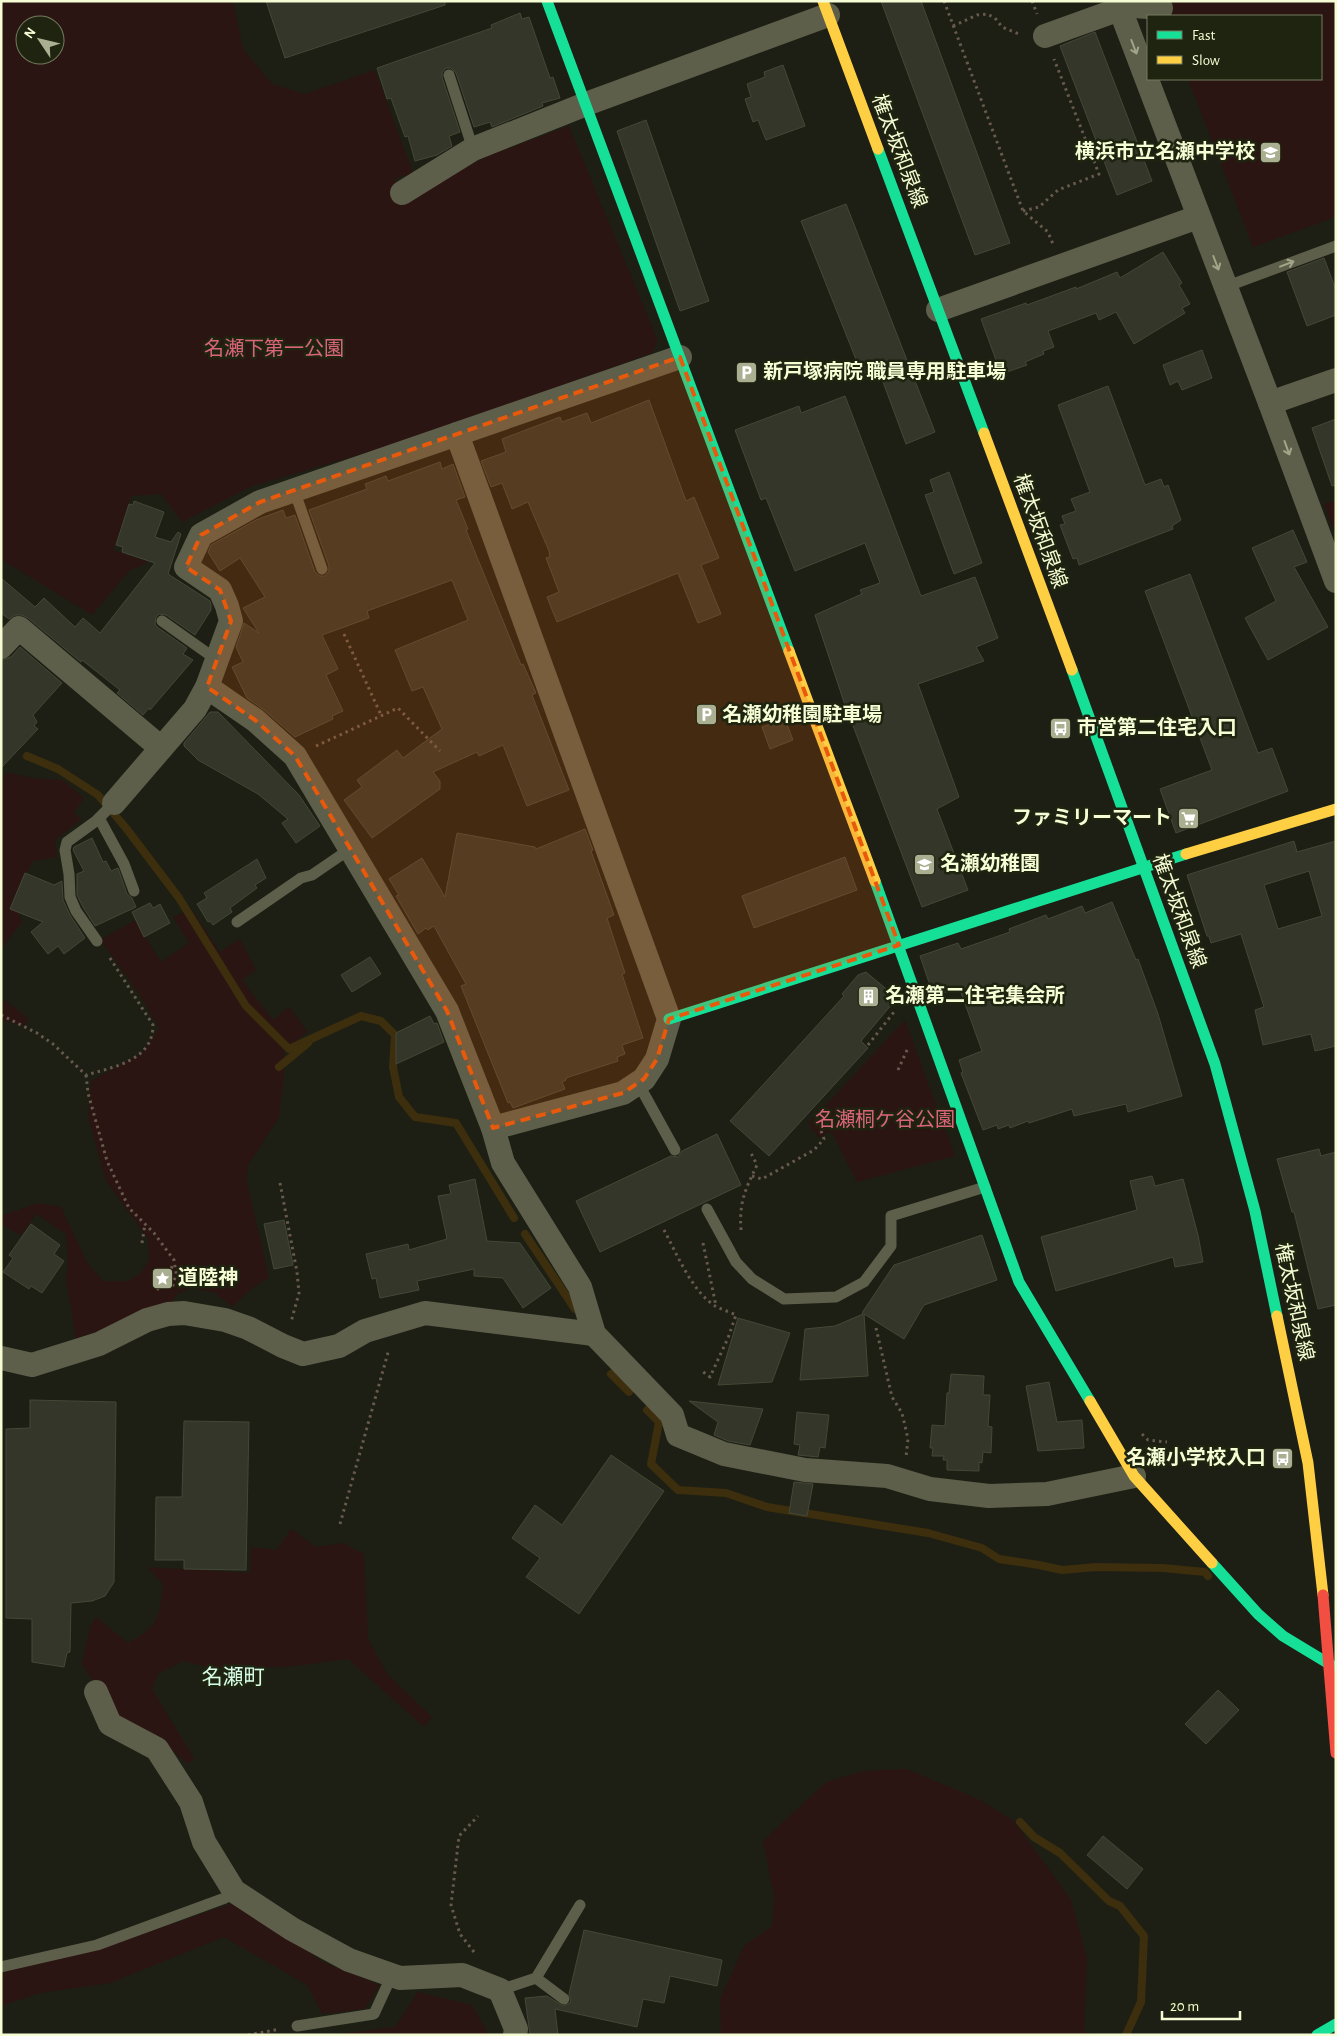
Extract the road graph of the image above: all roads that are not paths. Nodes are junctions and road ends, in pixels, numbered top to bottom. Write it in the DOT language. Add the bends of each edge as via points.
graph roads {
  1 [pos="547,1"];
  2 [pos="1124,6"];
  3 [pos="825,8"];
  4 [pos="1161,8"];
  5 [pos="1045,36"];
  6 [pos="1147,72"];
  7 [pos="449,75"];
  8 [pos="1150,80"];
  9 [pos="586,104"];
  10 [pos="473,149"];
  11 [pos="402,193"];
  12 [pos="1198,217"];
  13 [pos="1336,246"];
  14 [pos="1225,287"];
  15 [pos="938,310"];
  16 [pos="680,357"];
  17 [pos="1336,380"];
  18 [pos="1270,403"];
  19 [pos="457,434"];
  20 [pos="294,490"];
  21 [pos="322,569"];
  22 [pos="1336,581"];
  23 [pos="162,621"];
  24 [pos="1,647"];
  25 [pos="217,660"];
  26 [pos="206,687"];
  27 [pos="161,748"];
  28 [pos="1336,809"];
  29 [pos="106,810"];
  30 [pos="350,849"];
  31 [pos="1143,867"];
  32 [pos="134,891"];
  33 [pos="237,922"];
  34 [pos="97,941"];
  35 [pos="899,945"];
  36 [pos="669,1019"];
  37 [pos="638,1083"];
  38 [pos="493,1128"];
  39 [pos="675,1150"];
  40 [pos="984,1188"];
  41 [pos="707,1209"];
  42 [pos="594,1334"];
  43 [pos="1,1358"];
  44 [pos="1134,1476"];
  45 [pos="1328,1566"];
  46 [pos="1332,1665"];
  47 [pos="96,1692"];
  48 [pos="1336,1753"];
  49 [pos="236,1892"];
  50 [pos="580,1906"];
  51 [pos="1,1967"];
  52 [pos="392,1975"];
  53 [pos="536,1978"];
  54 [pos="500,1990"];
  55 [pos="564,1999"];
  56 [pos="1336,2024"];
  57 [pos="297,2026"];
  58 [pos="516,2035"];
  59 [pos="1317,2035"];
  1 -- 9 [label="street"];
  2 -- 4 [label="street"];
  2 -- 5 [label="street"];
  2 -- 6 [label="street, one-way"];
  3 -- 9 [label="street"];
  3 -- 15 [label="street, 権太坂和泉線"];
  7 -- 10 [label="lane"];
  8 -- 12 [label="street, one-way"];
  9 -- 10 [label="street"];
  9 -- 16 [label="street"];
  10 -- 11 [label="street"];
  12 -- 14 [label="street, one-way"];
  12 -- 15 [label="street"];
  14 -- 13 [label="lane, one-way"];
  14 -- 18 [label="street"];
  15 -- 31 [label="street, 権太坂和泉線"];
  16 -- 19 [label="street"];
  16 -- 35 [label="street"];
  17 -- 18 [label="street"];
  18 -- 22 [label="street, one-way"];
  19 -- 20 [label="street"];
  19 -- 36 [label="street"];
  20 -- 21 [label="lane"];
  20 -- 25 [label="street" via="260,502 201,535 186,567 220,590 227,606 231,622"];
  23 -- 25 [label="lane"];
  24 -- 27 [label="street" via="19,628"];
  25 -- 26 [label="street"];
  26 -- 27 [label="street" via="195,710"];
  26 -- 30 [label="street" via="255,720 295,756"];
  27 -- 29 [label="street"];
  28 -- 31 [label="street"];
  29 -- 32 [label="lane"];
  29 -- 34 [label="lane" via="67,842 65,850 70,897"];
  30 -- 33 [label="lane"];
  30 -- 38 [label="street" via="447,1011"];
  31 -- 35 [label="street"];
  31 -- 45 [label="street, 権太坂和泉線" via="1215,1064 1255,1210"];
  35 -- 36 [label="street"];
  35 -- 40 [label="street"];
  36 -- 37 [label="street" via="657,1059"];
  37 -- 38 [label="street" via="622,1093"];
  37 -- 39 [label="lane"];
  38 -- 42 [label="street" via="503,1163 580,1288"];
  40 -- 41 [label="lane" via="891,1216 891,1246 864,1282 836,1297 784,1299 752,1279 736,1262"];
  40 -- 44 [label="street" via="1019,1282"];
  42 -- 43 [label="street" via="425,1313 365,1331 339,1346 303,1354 225,1320 184,1313 147,1320 98,1344 32,1365"];
  42 -- 44 [label="street" via="672,1415 678,1435 724,1454 805,1470 887,1476 930,1489 989,1496 1047,1494"];
  44 -- 46 [label="street" via="1258,1614 1283,1636"];
  45 -- 46 [label="street, 権太坂和泉線"];
  46 -- 48 [label="street, 権太坂和泉線"];
  47 -- 49 [label="street" via="110,1724 157,1749 191,1802 204,1842"];
  49 -- 51 [label="lane" via="97,1945"];
  49 -- 52 [label="street" via="292,1929 341,1955"];
  50 -- 53 [label="lane"];
  52 -- 54 [label="street" via="400,1978 462,1975"];
  52 -- 57 [label="lane" via="374,2014"];
  53 -- 54 [label="lane"];
  53 -- 55 [label="lane"];
  54 -- 58 [label="street"];
  56 -- 59 [label="street"];
}
